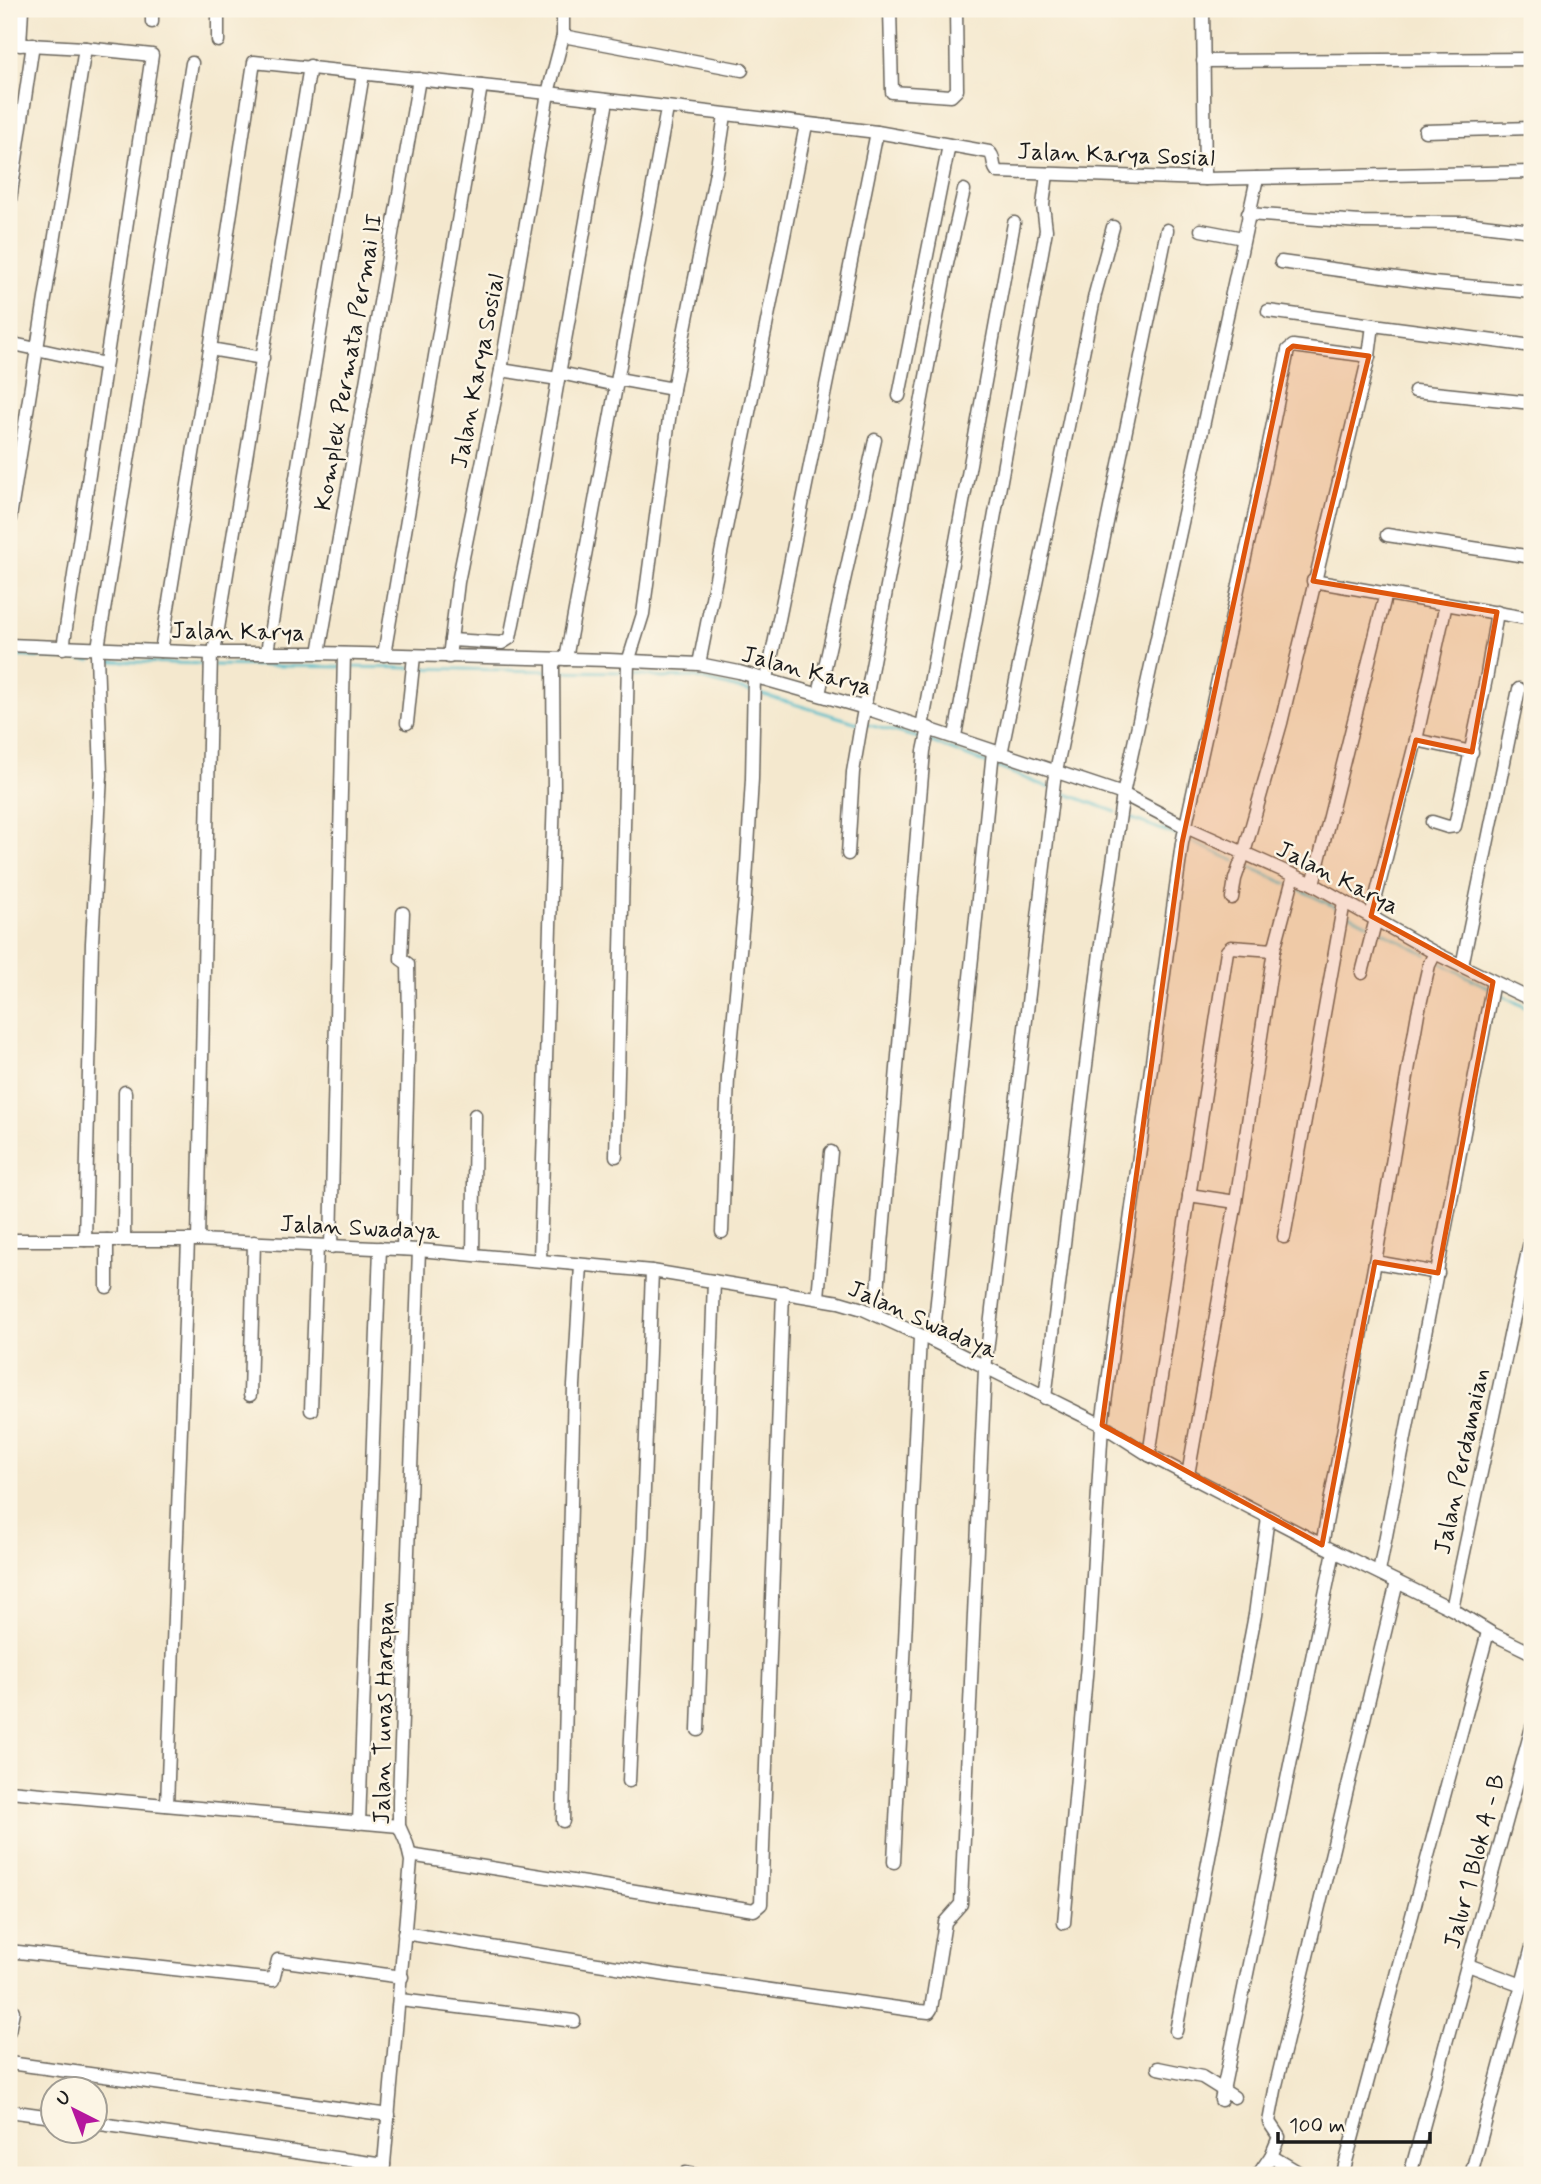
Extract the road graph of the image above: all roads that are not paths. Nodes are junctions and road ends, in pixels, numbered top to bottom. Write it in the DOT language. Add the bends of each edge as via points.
graph roads {
  1 [pos="22,9"];
  2 [pos="218,9"];
  3 [pos="563,9"];
  4 [pos="890,9"];
  5 [pos="956,9"];
  6 [pos="1203,9"];
  7 [pos="563,36"];
  8 [pos="218,41"];
  9 [pos="20,44"];
  10 [pos="85,48"];
  11 [pos="1532,59"];
  12 [pos="1203,61"];
  13 [pos="191,63"];
  14 [pos="310,66"];
  15 [pos="742,70"];
  16 [pos="363,74"];
  17 [pos="419,79"];
  18 [pos="481,86"];
  19 [pos="548,93"];
  20 [pos="607,101"];
  21 [pos="667,109"];
  22 [pos="725,115"];
  23 [pos="806,125"];
  24 [pos="1532,128"];
  25 [pos="1425,131"];
  26 [pos="877,132"];
  27 [pos="949,145"];
  28 [pos="1532,173"];
  29 [pos="1047,174"];
  30 [pos="1256,178"];
  31 [pos="1205,179"];
  32 [pos="964,190"];
  33 [pos="9,207"];
  34 [pos="1248,214"];
  35 [pos="1014,223"];
  36 [pos="1113,227"];
  37 [pos="1167,230"];
  38 [pos="1202,230"];
  39 [pos="1532,231"];
  40 [pos="1243,238"];
  41 [pos="1281,262"];
  42 [pos="1532,292"];
  43 [pos="1268,311"];
  44 [pos="1373,325"];
  45 [pos="9,343"];
  46 [pos="1532,346"];
  47 [pos="38,348"];
  48 [pos="210,349"];
  49 [pos="1369,356"];
  50 [pos="262,358"];
  51 [pos="105,364"];
  52 [pos="501,370"];
  53 [pos="559,376"];
  54 [pos="617,382"];
  55 [pos="673,389"];
  56 [pos="1415,391"];
  57 [pos="899,396"];
  58 [pos="1532,403"];
  59 [pos="875,440"];
  60 [pos="9,524"];
  61 [pos="1387,535"];
  62 [pos="1532,557"];
  63 [pos="1313,581"];
  64 [pos="1386,593"];
  65 [pos="1446,604"];
  66 [pos="1497,612"];
  67 [pos="1532,619"];
  68 [pos="451,640"];
  69 [pos="9,645"];
  70 [pos="63,648"];
  71 [pos="98,651"];
  72 [pos="161,651"];
  73 [pos="267,652"];
  74 [pos="319,653"];
  75 [pos="212,655"];
  76 [pos="384,655"];
  77 [pos="343,657"];
  78 [pos="449,657"];
  79 [pos="414,662"];
  80 [pos="699,664"];
  81 [pos="557,666"];
  82 [pos="628,669"];
  83 [pos="758,679"];
  84 [pos="1518,689"];
  85 [pos="819,694"];
  86 [pos="862,719"];
  87 [pos="407,723"];
  88 [pos="926,731"];
  89 [pos="955,736"];
  90 [pos="1416,740"];
  91 [pos="1472,752"];
  92 [pos="996,754"];
  93 [pos="1055,776"];
  94 [pos="1123,799"];
  95 [pos="1432,822"];
  96 [pos="1184,834"];
  97 [pos="848,854"];
  98 [pos="1242,860"];
  99 [pos="1292,882"];
  100 [pos="1313,884"];
  101 [pos="1232,898"];
  102 [pos="1343,907"];
  103 [pos="403,913"];
  104 [pos="1374,918"];
  105 [pos="1274,950"];
  106 [pos="1432,958"];
  107 [pos="1462,966"];
  108 [pos="1362,973"];
  109 [pos="1491,988"];
  110 [pos="1532,1000"];
  111 [pos="125,1092"];
  112 [pos="475,1115"];
  113 [pos="831,1152"];
  114 [pos="616,1156"];
  115 [pos="1189,1195"];
  116 [pos="1236,1202"];
  117 [pos="722,1232"];
  118 [pos="1532,1232"];
  119 [pos="1284,1237"];
  120 [pos="9,1240"];
  121 [pos="85,1240"];
  122 [pos="107,1240"];
  123 [pos="124,1240"];
  124 [pos="193,1240"];
  125 [pos="254,1242"];
  126 [pos="317,1246"];
  127 [pos="331,1247"];
  128 [pos="380,1248"];
  129 [pos="403,1249"];
  130 [pos="419,1250"];
  131 [pos="473,1254"];
  132 [pos="540,1261"];
  133 [pos="1375,1262"];
  134 [pos="581,1265"];
  135 [pos="652,1272"];
  136 [pos="1438,1273"];
  137 [pos="714,1281"];
  138 [pos="107,1287"];
  139 [pos="783,1292"];
  140 [pos="818,1297"];
  141 [pos="876,1315"];
  142 [pos="919,1337"];
  143 [pos="933,1341"];
  144 [pos="985,1369"];
  145 [pos="250,1395"];
  146 [pos="1045,1398"];
  147 [pos="311,1410"];
  148 [pos="1102,1425"];
  149 [pos="1149,1455"];
  150 [pos="1188,1475"];
  151 [pos="1268,1517"];
  152 [pos="1328,1548"];
  153 [pos="1379,1572"];
  154 [pos="1397,1582"];
  155 [pos="1452,1609"];
  156 [pos="1488,1632"];
  157 [pos="1532,1653"];
  158 [pos="1532,1727"];
  159 [pos="698,1730"];
  160 [pos="629,1781"];
  161 [pos="9,1790"];
  162 [pos="167,1805"];
  163 [pos="563,1821"];
  164 [pos="359,1823"];
  165 [pos="399,1826"];
  166 [pos="410,1855"];
  167 [pos="894,1862"];
  168 [pos="1064,1923"];
  169 [pos="404,1933"];
  170 [pos="1532,1947"];
  171 [pos="9,1951"];
  172 [pos="1468,1965"];
  173 [pos="401,1977"];
  174 [pos="1522,1984"];
  175 [pos="400,2000"];
  176 [pos="9,2005"];
  177 [pos="574,2021"];
  178 [pos="9,2031"];
  179 [pos="1176,2031"];
  180 [pos="9,2063"];
  181 [pos="1158,2068"];
  182 [pos="9,2111"];
  183 [pos="38,2115"];
  184 [pos="389,2115"];
  185 [pos="108,2125"];
  186 [pos="1271,2155"];
  187 [pos="1344,2169"];
  188 [pos="384,2170"];
  189 [pos="1258,2175"];
  190 [pos="1303,2175"];
  191 [pos="1410,2175"];
  192 [pos="1471,2175"];
  1 -- 9 [label="street"];
  2 -- 8 [label="street"];
  3 -- 7 [label="street, Jalan Karya Sosial"];
  4 -- 5 [label="street" via="892,92 951,96 957,90"];
  6 -- 12 [label="street"];
  7 -- 15 [label="street"];
  7 -- 19 [label="street, Jalan Karya Sosial"];
  9 -- 10 [label="street"];
  9 -- 33 [label="street"];
  10 -- 47 [label="street"];
  10 -- 51 [label="street" via="152,55"];
  11 -- 12 [label="street"];
  12 -- 31 [label="street"];
  13 -- 71 [label="street"];
  14 -- 16 [label="street"];
  14 -- 48 [label="street" via="254,62"];
  14 -- 50 [label="street"];
  16 -- 17 [label="street"];
  16 -- 73 [label="street"];
  17 -- 18 [label="street"];
  17 -- 74 [label="street, Komplek Permata Permai II"];
  18 -- 19 [label="street"];
  18 -- 76 [label="street"];
  19 -- 20 [label="street, Jalan Karya Sosial"];
  19 -- 52 [label="street, Jalan Karya Sosial"];
  20 -- 21 [label="street, Jalan Karya Sosial"];
  20 -- 53 [label="street"];
  21 -- 22 [label="street, Jalan Karya Sosial"];
  21 -- 54 [label="street"];
  22 -- 23 [label="street, Jalan Karya Sosial"];
  22 -- 55 [label="street"];
  23 -- 26 [label="street, Jalan Karya Sosial"];
  23 -- 80 [label="street"];
  24 -- 25 [label="street"];
  26 -- 27 [label="street, Jalan Karya Sosial"];
  26 -- 83 [label="street"];
  27 -- 29 [label="street, Jalan Karya Sosial" via="989,152 998,172"];
  27 -- 57 [label="street"];
  28 -- 30 [label="street, Jalan Karya Sosial"];
  29 -- 31 [label="street, Jalan Karya Sosial"];
  29 -- 89 [label="street" via="1046,230"];
  30 -- 31 [label="street, Jalan Karya Sosial"];
  30 -- 34 [label="street"];
  32 -- 86 [label="street"];
  34 -- 39 [label="street" via="1466,223"];
  34 -- 40 [label="street"];
  35 -- 88 [label="street"];
  36 -- 92 [label="street"];
  37 -- 93 [label="street"];
  38 -- 40 [label="street"];
  40 -- 94 [label="street"];
  41 -- 42 [label="street"];
  43 -- 44 [label="street"];
  44 -- 46 [label="street"];
  44 -- 49 [label="street"];
  45 -- 47 [label="street"];
  47 -- 51 [label="street"];
  47 -- 60 [label="street"];
  48 -- 50 [label="street"];
  48 -- 72 [label="street"];
  49 -- 63 [label="street"];
  49 -- 96 [label="street" via="1293,346 1288,350"];
  50 -- 75 [label="street"];
  51 -- 70 [label="street"];
  52 -- 53 [label="street"];
  52 -- 68 [label="street, Jalan Karya Sosial" via="458,582"];
  53 -- 54 [label="street"];
  53 -- 68 [label="street" via="510,638 502,643"];
  54 -- 55 [label="street"];
  54 -- 81 [label="street"];
  55 -- 82 [label="street" via="643,614"];
  56 -- 58 [label="street"];
  59 -- 85 [label="street"];
  61 -- 62 [label="street"];
  63 -- 64 [label="street"];
  63 -- 98 [label="street" via="1281,723"];
  64 -- 65 [label="street"];
  64 -- 100 [label="street"];
  65 -- 66 [label="street"];
  65 -- 90 [label="street"];
  66 -- 67 [label="street"];
  66 -- 91 [label="street"];
  68 -- 78 [label="street, Jalan Karya Sosial"];
  69 -- 70 [label="street, Jalan Karya"];
  70 -- 71 [label="street, Jalan Karya"];
  71 -- 72 [label="street, Jalan Karya"];
  71 -- 121 [label="street" via="101,775"];
  72 -- 75 [label="street, Jalan Karya"];
  73 -- 74 [label="street, Jalan Karya"];
  73 -- 75 [label="street, Jalan Karya"];
  74 -- 77 [label="street, Jalan Karya"];
  75 -- 124 [label="street"];
  76 -- 77 [label="street, Jalan Karya"];
  76 -- 79 [label="street, Jalan Karya"];
  77 -- 127 [label="street"];
  78 -- 79 [label="street, Jalan Karya"];
  78 -- 81 [label="street, Jalan Karya"];
  79 -- 87 [label="street"];
  80 -- 82 [label="street, Jalan Karya"];
  80 -- 83 [label="street, Jalan Karya"];
  81 -- 82 [label="street, Jalan Karya"];
  81 -- 132 [label="street"];
  82 -- 114 [label="street"];
  83 -- 85 [label="street, Jalan Karya"];
  83 -- 117 [label="street" via="728,1077"];
  84 -- 107 [label="street"];
  85 -- 86 [label="street, Jalan Karya"];
  86 -- 88 [label="street, Jalan Karya"];
  86 -- 97 [label="street"];
  88 -- 89 [label="street, Jalan Karya"];
  88 -- 141 [label="street"];
  89 -- 92 [label="street, Jalan Karya"];
  90 -- 91 [label="street"];
  90 -- 104 [label="street"];
  91 -- 95 [label="street" via="1455,826"];
  92 -- 93 [label="street, Jalan Karya"];
  92 -- 143 [label="street"];
  93 -- 94 [label="street, Jalan Karya"];
  93 -- 144 [label="street"];
  94 -- 96 [label="street, Jalan Karya"];
  94 -- 146 [label="street"];
  96 -- 98 [label="street, Jalan Karya"];
  96 -- 148 [label="street"];
  98 -- 99 [label="street, Jalan Karya"];
  98 -- 101 [label="street"];
  99 -- 100 [label="street, Jalan Karya"];
  99 -- 105 [label="street"];
  100 -- 102 [label="street, Jalan Karya"];
  102 -- 104 [label="street, Jalan Karya"];
  102 -- 119 [label="street"];
  103 -- 129 [label="street" via="401,959 408,964 409,1020"];
  104 -- 106 [label="street, Jalan Karya"];
  104 -- 108 [label="street"];
  105 -- 115 [label="street" via="1231,947 1227,951"];
  105 -- 116 [label="street"];
  106 -- 107 [label="street, Jalan Karya"];
  106 -- 133 [label="street" via="1418,1013"];
  107 -- 109 [label="street, Jalan Karya"];
  109 -- 110 [label="street, Jalan Karya"];
  109 -- 136 [label="street"];
  111 -- 123 [label="street"];
  112 -- 131 [label="street"];
  113 -- 140 [label="street"];
  115 -- 116 [label="street"];
  115 -- 149 [label="street"];
  116 -- 150 [label="street"];
  118 -- 155 [label="street, Jalan Perdamaian"];
  120 -- 121 [label="street, Jalan Swadaya"];
  121 -- 122 [label="street, Jalan Swadaya"];
  122 -- 123 [label="street, Jalan Swadaya"];
  122 -- 138 [label="street"];
  123 -- 124 [label="street, Jalan Swadaya"];
  124 -- 125 [label="street, Jalan Swadaya"];
  124 -- 162 [label="street"];
  125 -- 126 [label="street, Jalan Swadaya"];
  125 -- 145 [label="street"];
  126 -- 127 [label="street, Jalan Swadaya"];
  126 -- 147 [label="street"];
  127 -- 128 [label="street, Jalan Swadaya"];
  128 -- 129 [label="street, Jalan Swadaya"];
  128 -- 164 [label="street"];
  129 -- 130 [label="street, Jalan Swadaya"];
  130 -- 131 [label="street, Jalan Swadaya"];
  130 -- 165 [label="street, Jalan Tunas Harapan"];
  131 -- 132 [label="street, Jalan Swadaya"];
  132 -- 134 [label="street, Jalan Swadaya"];
  133 -- 136 [label="street"];
  133 -- 152 [label="street"];
  134 -- 135 [label="street, Jalan Swadaya"];
  134 -- 163 [label="street"];
  135 -- 137 [label="street, Jalan Swadaya"];
  135 -- 160 [label="street"];
  136 -- 153 [label="street"];
  137 -- 139 [label="street, Jalan Swadaya"];
  137 -- 159 [label="street"];
  139 -- 140 [label="street, Jalan Swadaya"];
  139 -- 166 [label="street" via="761,1904 754,1910"];
  140 -- 141 [label="street, Jalan Swadaya"];
  141 -- 142 [label="street, Jalan Swadaya"];
  142 -- 143 [label="street, Jalan Swadaya"];
  142 -- 167 [label="street"];
  143 -- 144 [label="street, Jalan Swadaya"];
  144 -- 146 [label="street, Jalan Swadaya"];
  144 -- 169 [label="street" via="961,1904 945,1922 929,2012"];
  146 -- 148 [label="street, Jalan Swadaya"];
  148 -- 149 [label="street, Jalan Swadaya"];
  148 -- 168 [label="street" via="1089,1642"];
  149 -- 150 [label="street, Jalan Swadaya"];
  150 -- 151 [label="street, Jalan Swadaya"];
  151 -- 152 [label="street, Jalan Swadaya"];
  151 -- 179 [label="street" via="1255,1615"];
  152 -- 153 [label="street, Jalan Swadaya"];
  152 -- 181 [label="street" via="1226,2095 1202,2077"];
  153 -- 154 [label="street, Jalan Swadaya"];
  154 -- 155 [label="street, Jalan Swadaya"];
  154 -- 186 [label="street" via="1276,2085 1269,2122 1279,2137"];
  155 -- 156 [label="street"];
  156 -- 157 [label="street"];
  156 -- 187 [label="street"];
  158 -- 172 [label="street, Jalur 1 Blok A - B"];
  161 -- 162 [label="street"];
  162 -- 164 [label="street"];
  164 -- 165 [label="street"];
  165 -- 166 [label="street, Jalan Tunas Harapan"];
  166 -- 169 [label="street, Jalan Tunas Harapan"];
  169 -- 173 [label="street, Jalan Tunas Harapan"];
  170 -- 174 [label="street"];
  171 -- 173 [label="street" via="273,1980 278,1960"];
  172 -- 174 [label="street"];
  172 -- 191 [label="street, Jalur 1 Blok A - B"];
  173 -- 175 [label="street, Jalan Tunas Harapan"];
  174 -- 192 [label="street"];
  175 -- 177 [label="street"];
  175 -- 184 [label="street, Jalan Tunas Harapan"];
  176 -- 178 [label="street" via="13,2011"];
  180 -- 184 [label="street"];
  182 -- 183 [label="street"];
  184 -- 188 [label="street, Jalan Tunas Harapan"];
  185 -- 188 [label="street"];
  186 -- 189 [label="street"];
  186 -- 190 [label="street"];
}
